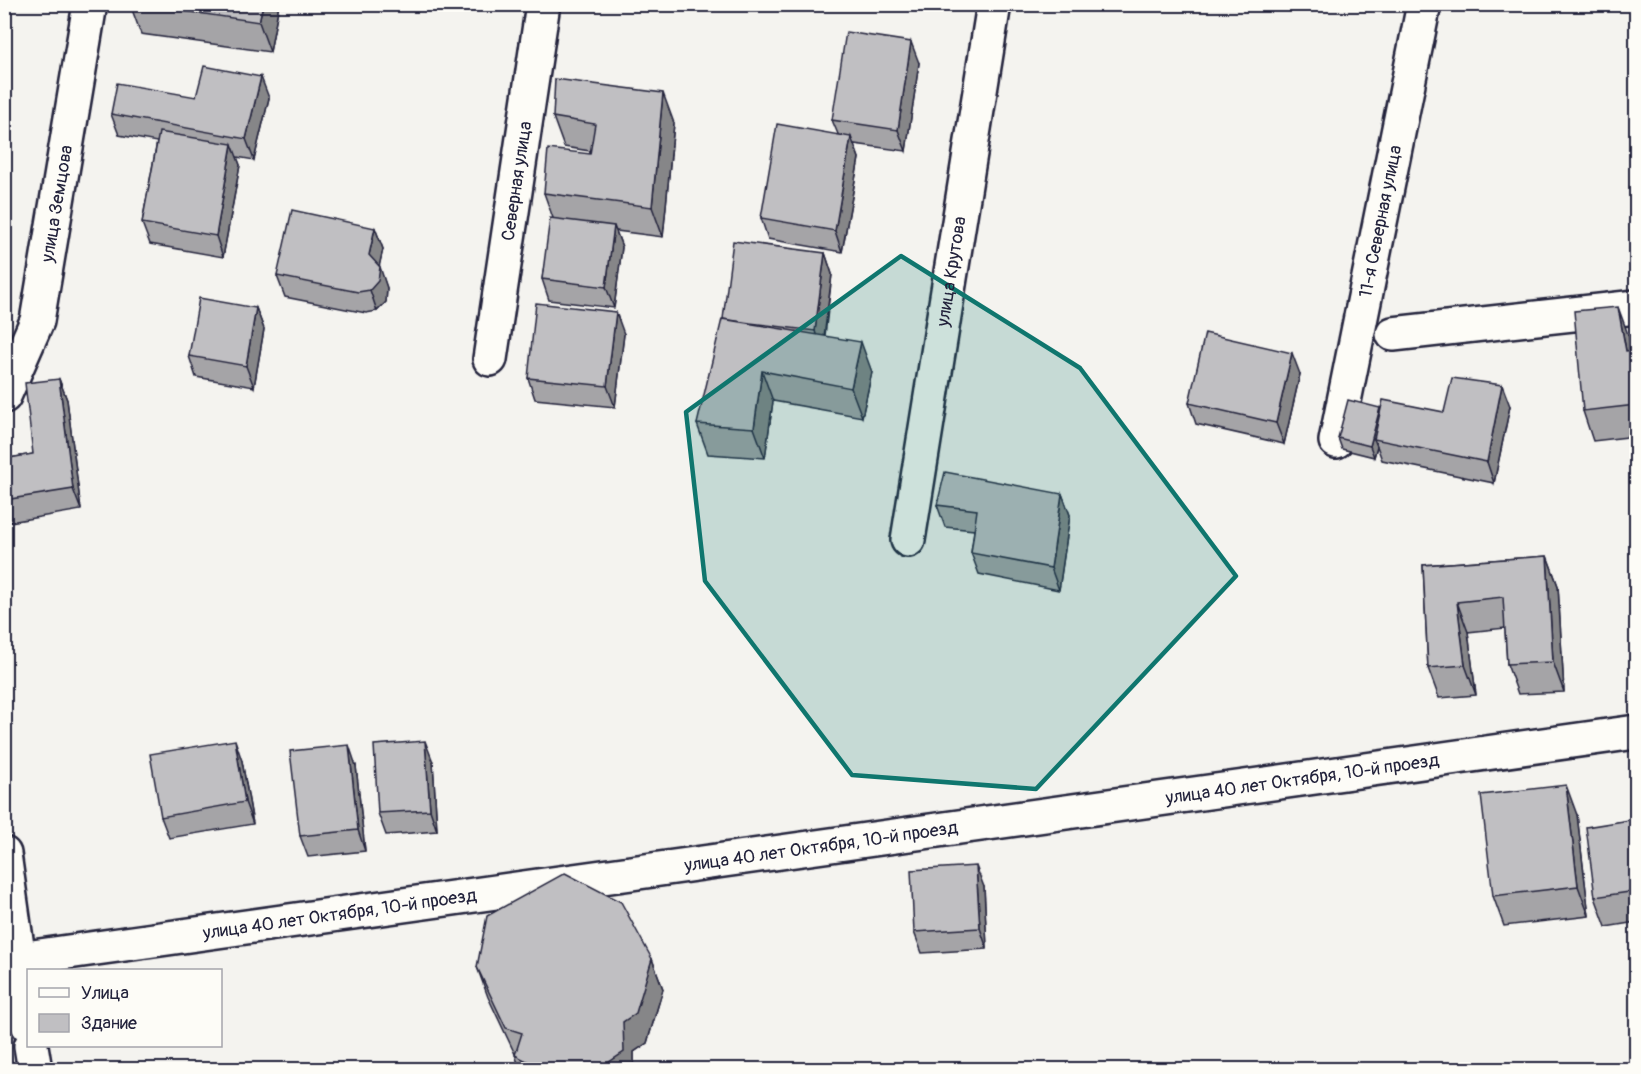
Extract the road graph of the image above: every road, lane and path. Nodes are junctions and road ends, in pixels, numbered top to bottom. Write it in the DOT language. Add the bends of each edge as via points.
graph roads {
  1 [pos="90,4"];
  2 [pos="543,4"];
  3 [pos="994,4"];
  4 [pos="1424,4"];
  5 [pos="1636,307"];
  6 [pos="1393,334"];
  7 [pos="490,359"];
  8 [pos="4,396"];
  9 [pos="1336,441"];
  10 [pos="908,540"];
  11 [pos="1636,732"];
  12 [pos="4,854"];
  13 [pos="12,960"];
  14 [pos="27,1021"];
  15 [pos="31,1047"];
  16 [pos="35,1070"];
  1 -- 8 [label="street, улица Земцова" via="37,321"];
  2 -- 7 [label="street, Северная улица"];
  3 -- 10 [label="street, улица Крутова"];
  4 -- 9 [label="street, 11-я Северная улица"];
  5 -- 6 [label="street"];
  11 -- 13 [label="street, улица 40 лет Октября, 10-й проезд"];
  12 -- 13 [label="street"];
  13 -- 14 [label="street"];
  15 -- 16 [label="street"];
}
